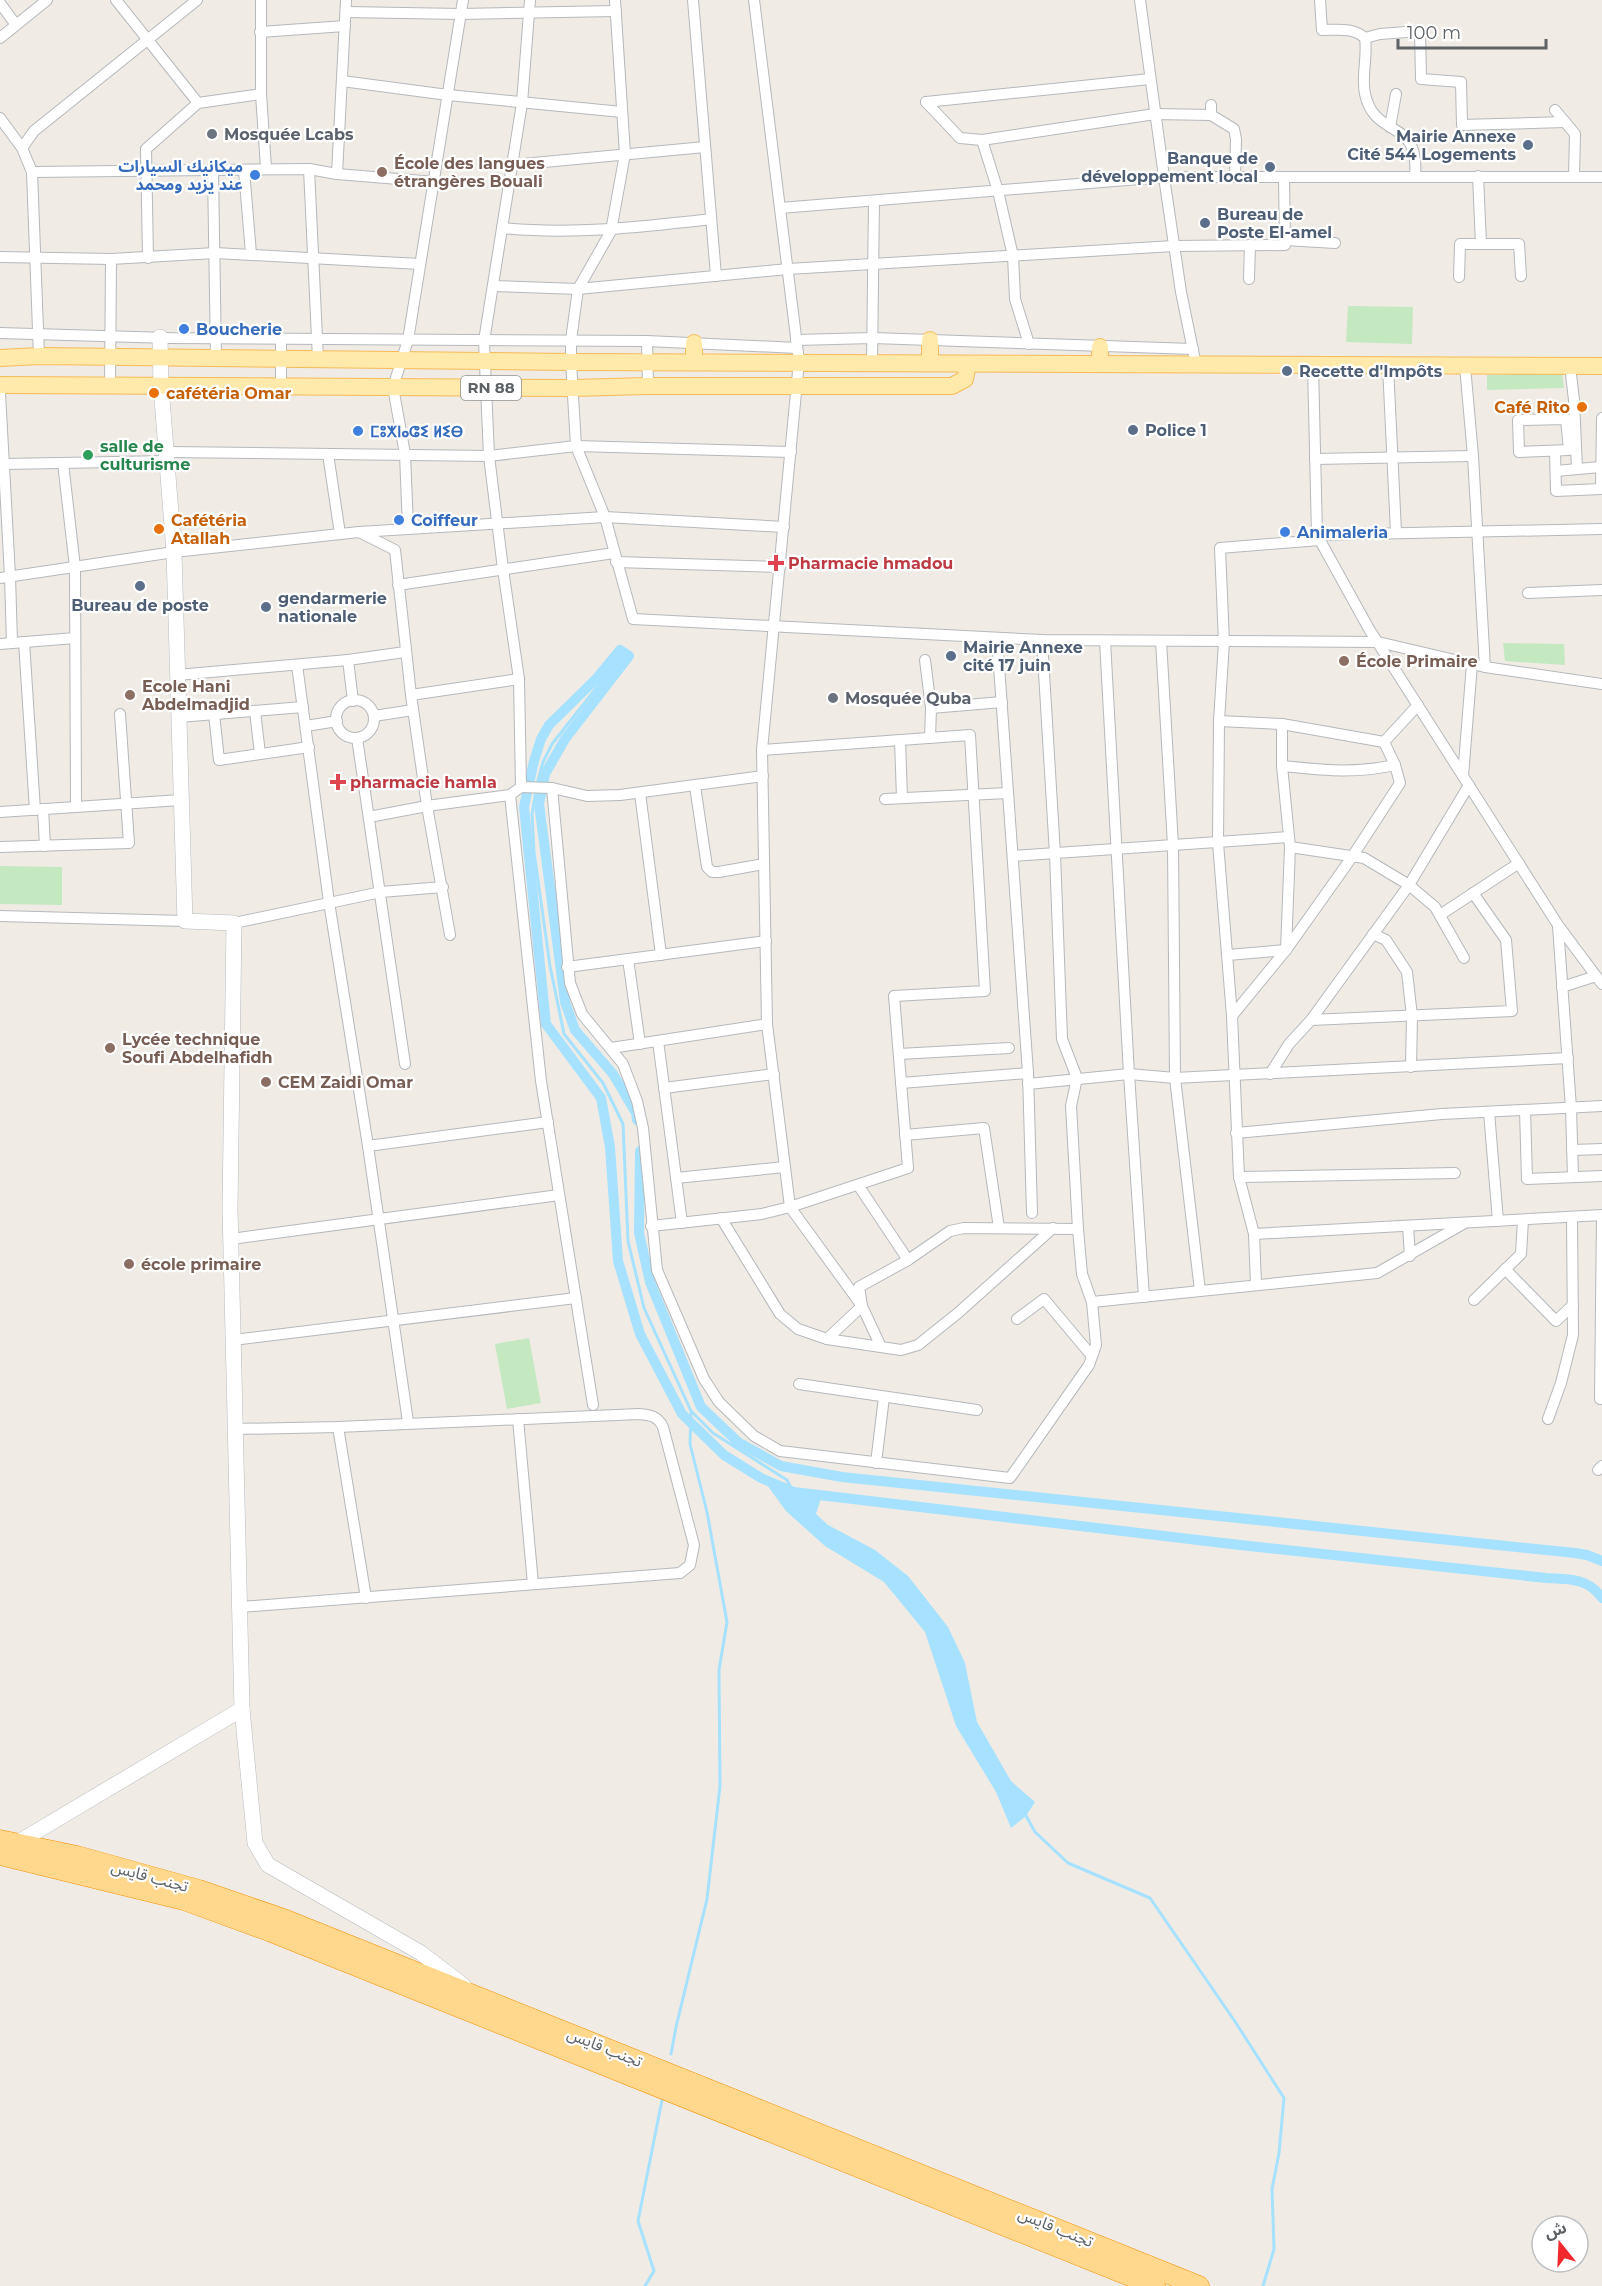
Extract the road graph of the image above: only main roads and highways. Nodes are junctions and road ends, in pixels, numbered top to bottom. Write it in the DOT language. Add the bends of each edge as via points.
graph roads {
  1 [pos="930,340"];
  2 [pos="694,343"];
  3 [pos="1100,347"];
  4 [pos="0,358"];
  5 [pos="694,361"];
  6 [pos="930,363"];
  7 [pos="968,364"];
  8 [pos="1100,364"];
  9 [pos="1602,366"];
  10 [pos="0,385"];
  11 [pos="9,1842"];
  12 [pos="0,1854"];
  13 [pos="1155,2286"];
  14 [pos="1199,2286"];
  1 -- 6 [label="main road"];
  2 -- 5 [label="main road"];
  3 -- 8 [label="main road"];
  4 -- 5 [label="main road"];
  5 -- 6 [label="main road" via="797,350 872,363"];
  6 -- 7 [label="main road"];
  7 -- 8 [label="main road"];
  7 -- 10 [label="main road, RN 88" via="965,378 952,386"];
  8 -- 9 [label="main road" via="1194,357 1313,366"];
  11 -- 14 [label="highway, تجنب قايس" via="77,1856 199,1890 286,1920"];
  12 -- 13 [label="highway, تجنب قايس" via="184,1900 269,1931"];
}
